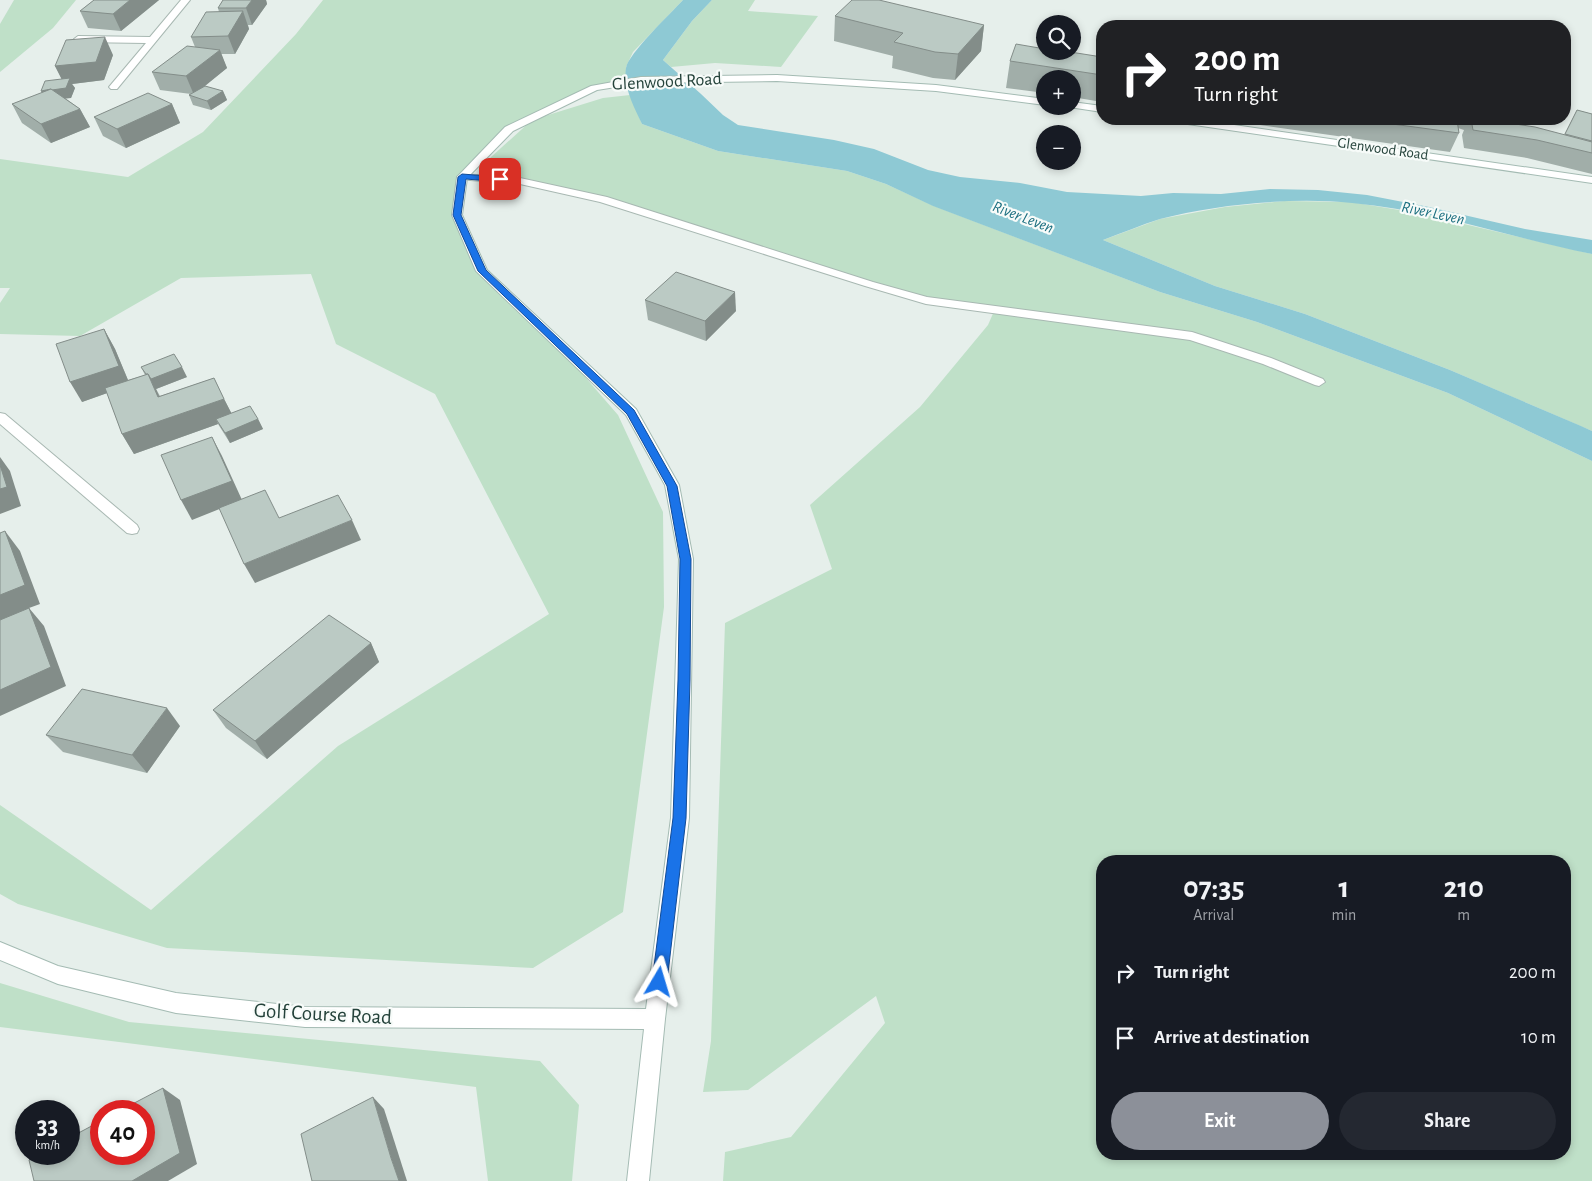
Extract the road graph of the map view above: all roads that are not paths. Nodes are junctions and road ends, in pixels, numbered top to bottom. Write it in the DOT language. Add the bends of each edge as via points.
graph roads {
  1 [pos="186,0"];
  2 [pos="78,39"];
  3 [pos="152,40"];
  4 [pos="114,87"];
  5 [pos="1036,101"];
  6 [pos="1081,107"];
  7 [pos="1096,108"];
  8 [pos="1215,125"];
  9 [pos="462,177"];
  10 [pos="1592,180"];
  11 [pos="1319,382"];
  12 [pos="2,421"];
  13 [pos="132,529"];
  14 [pos="0,951"];
  15 [pos="655,1019"];
  16 [pos="638,1181"];
  1 -- 3 [label="street"];
  2 -- 3 [label="street"];
  3 -- 4 [label="street"];
  5 -- 9 [label="street, Glenwood Road" via="936,88 776,78 641,80 594,88 509,129"];
  6 -- 7 [label="street"];
  8 -- 10 [label="street, Glenwood Road"];
  9 -- 11 [label="street" via="520,181 603,199 926,300 1192,336"];
  9 -- 15 [label="street" via="457,215 482,271 631,412 672,486 686,559 680,808"];
  12 -- 13 [label="street"];
  14 -- 15 [label="street, Golf Course Road" via="58,975 157,999 285,1015"];
  15 -- 16 [label="street"];
}
